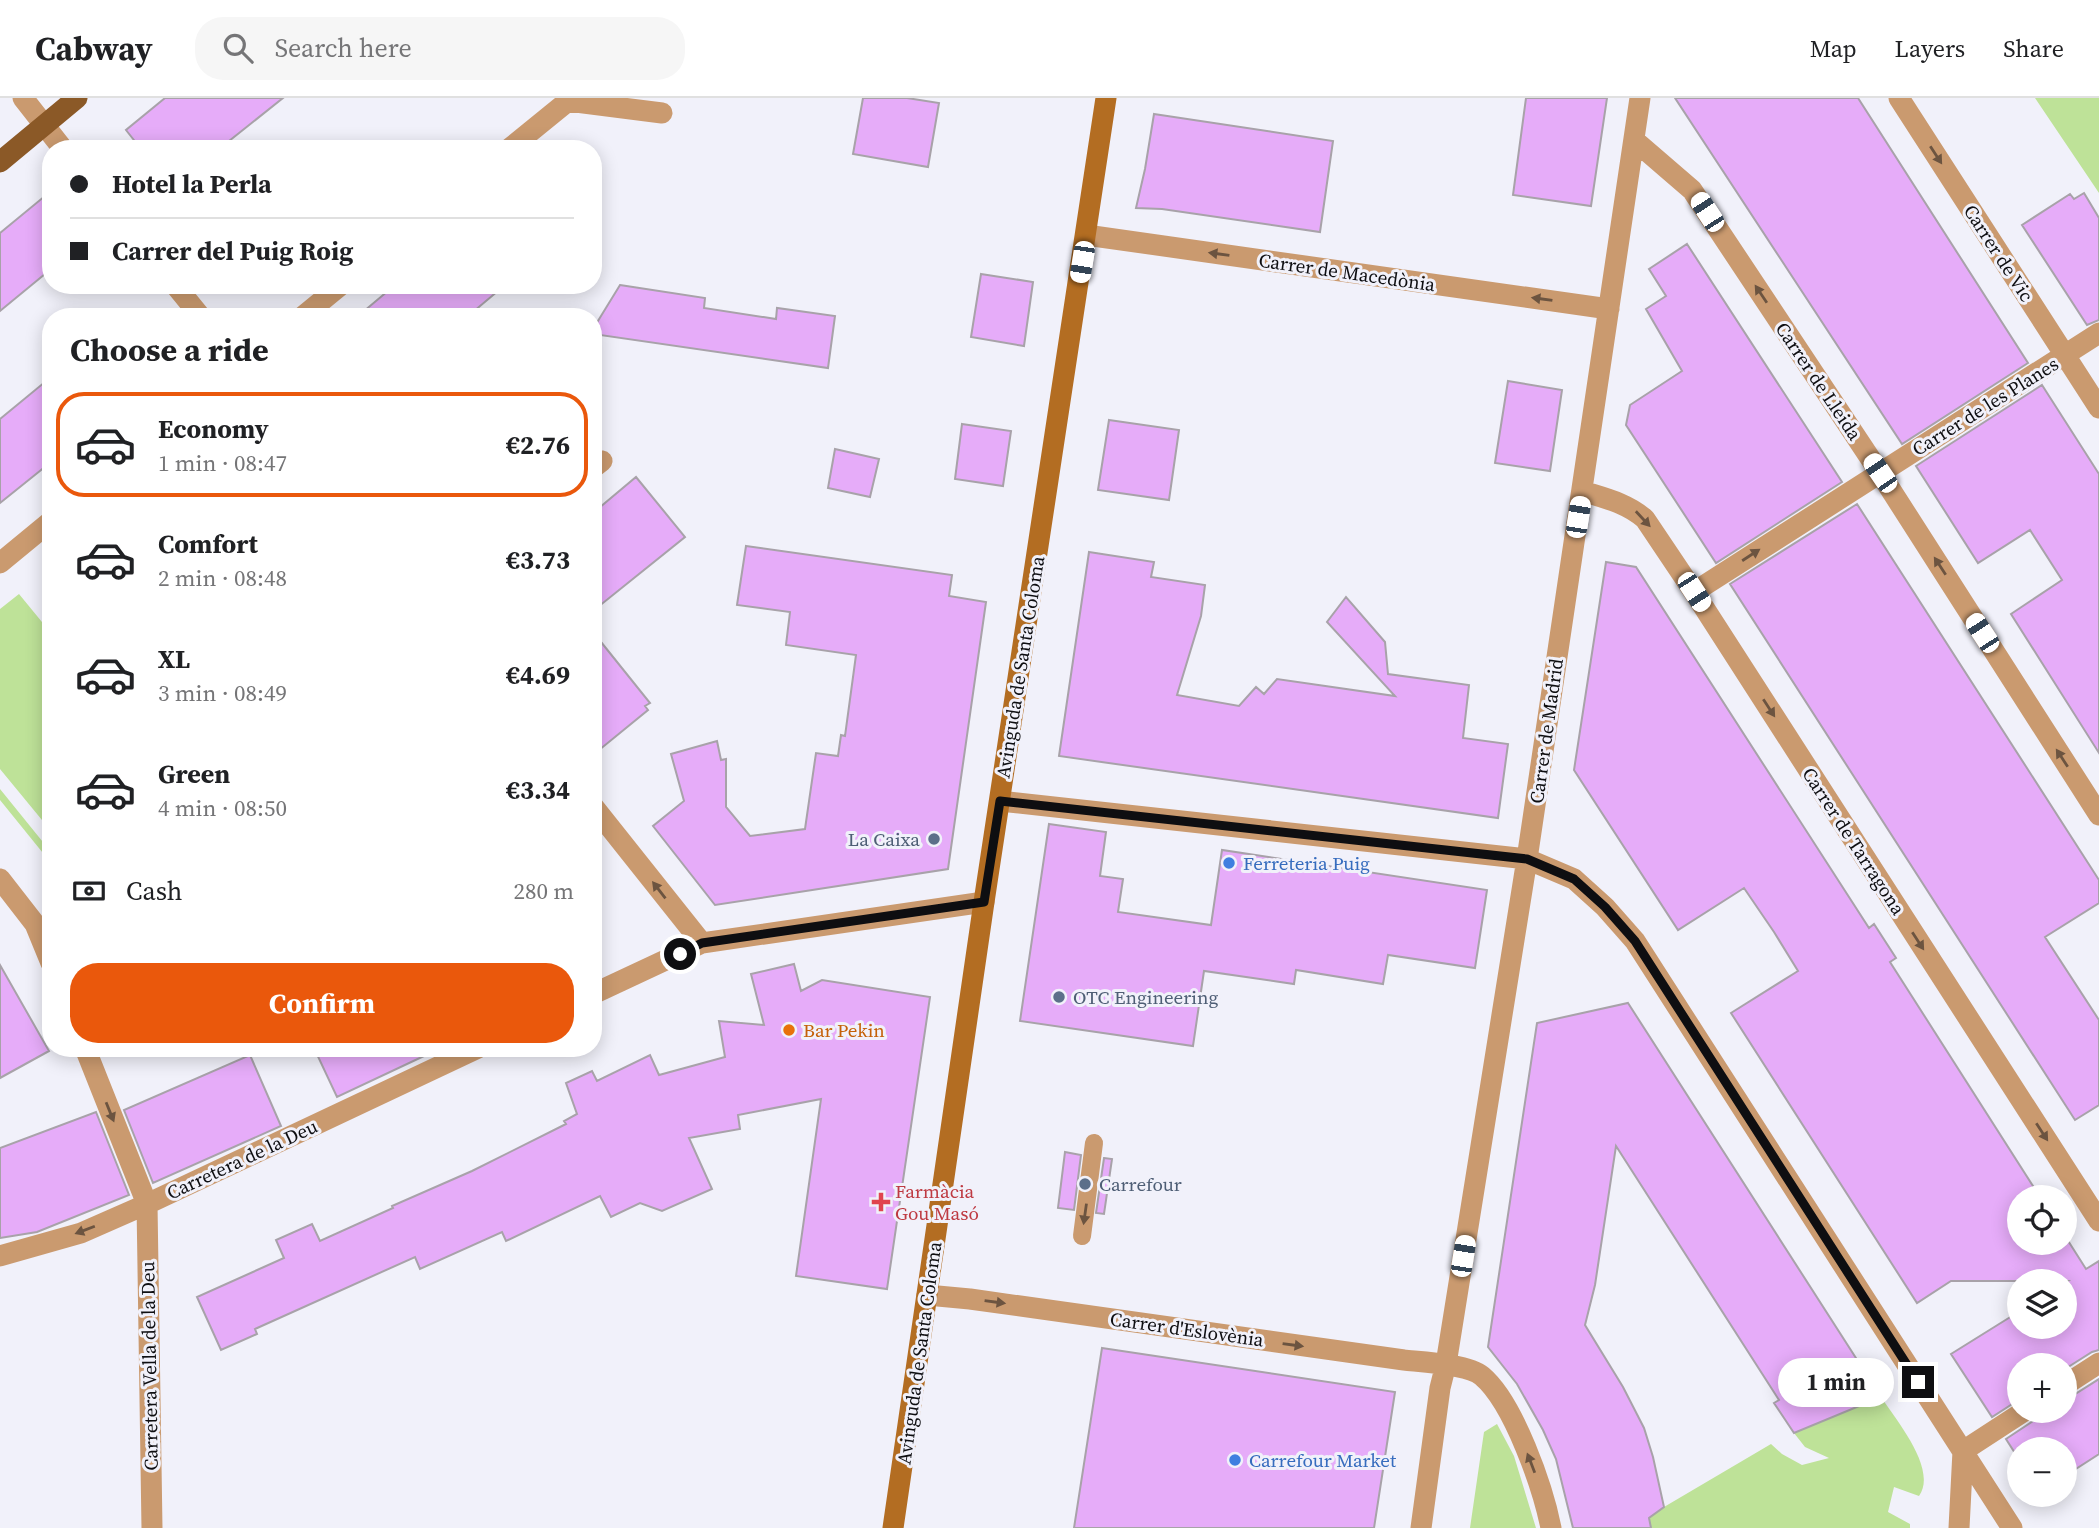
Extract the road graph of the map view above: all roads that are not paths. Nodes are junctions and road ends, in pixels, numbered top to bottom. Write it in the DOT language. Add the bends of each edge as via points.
graph roads {
  1 [pos="23,98"];
  2 [pos="77,98"];
  3 [pos="1106,98"];
  4 [pos="1640,98"];
  5 [pos="1899,98"];
  6 [pos="662,113"];
  7 [pos="44,125"];
  8 [pos="56,140"];
  9 [pos="520,140"];
  10 [pos="1634,140"];
  11 [pos="0,162"];
  12 [pos="1086,235"];
  13 [pos="182,294"];
  14 [pos="330,294"];
  15 [pos="194,308"];
  16 [pos="313,308"];
  17 [pos="1609,309"];
  18 [pos="2099,333"];
  19 [pos="2064,356"];
  20 [pos="2099,408"];
  21 [pos="1880,473"];
  22 [pos="1582,491"];
  23 [pos="42,528"];
  24 [pos="0,563"];
  25 [pos="1694,592"];
  26 [pos="1000,801"];
  27 [pos="2099,816"];
  28 [pos="602,817"];
  29 [pos="1527,859"];
  30 [pos="0,879"];
  31 [pos="984,902"];
  32 [pos="42,916"];
  33 [pos="702,943"];
  34 [pos="602,990"];
  35 [pos="89,1057"];
  36 [pos="459,1057"];
  37 [pos="1094,1143"];
  38 [pos="147,1204"];
  39 [pos="2099,1222"];
  40 [pos="1082,1236"];
  41 [pos="0,1256"];
  42 [pos="927,1295"];
  43 [pos="2099,1363"];
  44 [pos="1446,1364"];
  45 [pos="2077,1377"];
  46 [pos="2007,1422"];
  47 [pos="1963,1451"];
  48 [pos="152,1528"];
  49 [pos="893,1528"];
  50 [pos="1421,1528"];
  51 [pos="1551,1528"];
  52 [pos="1959,1528"];
  53 [pos="2012,1528"];
  1 -- 7 [label="street"];
  2 -- 7 [label="main road"];
  3 -- 12 [label="main road, Avinguda de Santa Coloma"];
  4 -- 10 [label="street, Carrer de Madrid"];
  5 -- 19 [label="street, Carrer de Vic, one-way"];
  6 -- 9 [label="street" via="568,101"];
  7 -- 8 [label="street"];
  7 -- 11 [label="main road"];
  10 -- 17 [label="street, Carrer de Madrid"];
  21 -- 10 [label="street, Carrer de Lleida, one-way" via="1692,190"];
  17 -- 12 [label="street, Carrer de Macedònia, one-way"];
  12 -- 26 [label="main road, Avinguda de Santa Coloma"];
  13 -- 15 [label="street"];
  14 -- 16 [label="street"];
  17 -- 22 [label="street, Carrer de Madrid"];
  18 -- 19 [label="street, Carrer de les Planes"];
  19 -- 20 [label="street, Carrer de Vic"];
  19 -- 21 [label="street, Carrer de les Planes"];
  25 -- 21 [label="street, Carrer de les Planes, one-way"];
  27 -- 21 [label="street, Carrer de Lleida, one-way"];
  22 -- 25 [label="street, Carrer de Tarragona, one-way" via="1619,503 1645,519"];
  22 -- 29 [label="street, Carrer de Madrid"];
  23 -- 24 [label="street"];
  25 -- 39 [label="street, Carrer de Tarragona, one-way"];
  26 -- 29 [label="street"];
  26 -- 31 [label="main road, Avinguda de Santa Coloma"];
  33 -- 28 [label="street, one-way"];
  29 -- 44 [label="street, Carrer de Madrid"];
  29 -- 47 [label="street" via="1574,879 1635,941"];
  30 -- 32 [label="street"];
  31 -- 33 [label="street"];
  31 -- 42 [label="main road, Avinguda de Santa Coloma"];
  33 -- 34 [label="street"];
  35 -- 38 [label="street, one-way"];
  36 -- 38 [label="street, Carretera de la Deu"];
  37 -- 40 [label="lane, one-way"];
  38 -- 41 [label="street, Carretera de la Deu, one-way" via="80,1233"];
  38 -- 48 [label="street, Carretera Vella de la Deu"];
  42 -- 44 [label="street, Carrer d'Eslovènia, one-way"];
  42 -- 49 [label="main road, Avinguda de Santa Coloma"];
  43 -- 45 [label="street"];
  44 -- 50 [label="street, Carrer de Madrid"];
  51 -- 44 [label="street, one-way" via="1530,1458 1499,1397 1482,1375"];
  46 -- 47 [label="street"];
  47 -- 52 [label="street"];
  47 -- 53 [label="street"];
}
